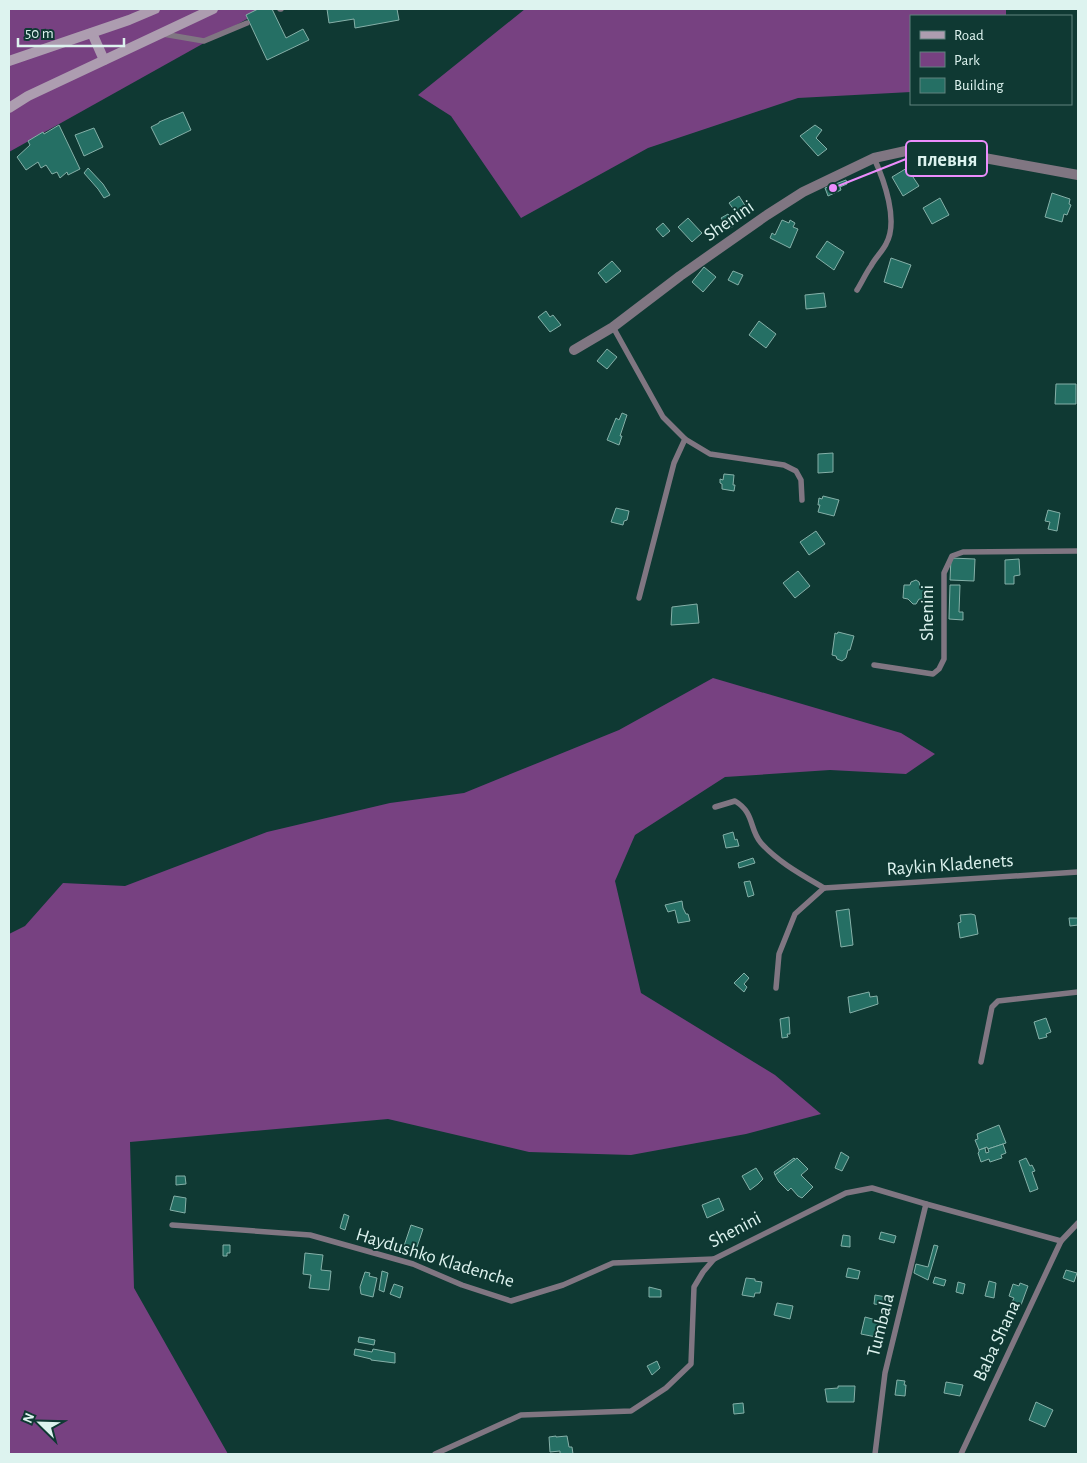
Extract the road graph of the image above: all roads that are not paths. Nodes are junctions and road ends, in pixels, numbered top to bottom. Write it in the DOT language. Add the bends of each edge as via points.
graph roads {
  1 [pos="154,9"];
  2 [pos="214,9"];
  3 [pos="246,23"];
  4 [pos="92,33"];
  5 [pos="160,33"];
  6 [pos="104,60"];
  7 [pos="9,61"];
  8 [pos="9,108"];
  9 [pos="874,158"];
  10 [pos="1078,174"];
  11 [pos="857,290"];
  12 [pos="613,327"];
  13 [pos="574,350"];
  14 [pos="685,439"];
  15 [pos="802,500"];
  16 [pos="1078,552"];
  17 [pos="639,598"];
  18 [pos="874,665"];
  19 [pos="715,807"];
  20 [pos="1078,872"];
  21 [pos="824,888"];
  22 [pos="776,988"];
  23 [pos="1078,992"];
  24 [pos="981,1062"];
  25 [pos="926,1204"];
  26 [pos="1078,1223"];
  27 [pos="172,1225"];
  28 [pos="1061,1241"];
  29 [pos="714,1259"];
  30 [pos="435,1454"];
  31 [pos="875,1454"];
  32 [pos="961,1454"];
  1 -- 4 [label="main road"];
  2 -- 5 [label="main road"];
  3 -- 5 [label="lane" via="204,41"];
  4 -- 6 [label="main road"];
  4 -- 7 [label="main road"];
  5 -- 6 [label="main road"];
  6 -- 8 [label="main road"];
  9 -- 10 [label="street, Shenini" via="924,148"];
  9 -- 11 [label="lane" via="890,208 891,228 887,243"];
  9 -- 12 [label="street, Shenini" via="803,192 680,276"];
  12 -- 13 [label="street, Shenini"];
  12 -- 14 [label="lane" via="664,417"];
  14 -- 15 [label="lane" via="710,454 784,465 796,471 801,480"];
  14 -- 17 [label="lane" via="674,463"];
  16 -- 18 [label="lane, Shenini" via="963,552 952,556 944,573 944,659 940,669 933,674"];
  19 -- 21 [label="lane" via="735,801 742,805 760,841 787,866"];
  20 -- 21 [label="lane, Raykin Kladenets"];
  21 -- 22 [label="lane" via="795,914 778,954"];
  23 -- 24 [label="lane" via="998,1001 992,1007"];
  25 -- 28 [label="lane, Shenini"];
  25 -- 29 [label="lane, Shenini" via="872,1188 860,1189"];
  25 -- 31 [label="lane, Tumbala" via="885,1373"];
  26 -- 28 [label="lane"];
  27 -- 29 [label="lane, Haydushko Kladenche" via="310,1236 413,1264 462,1285 512,1301 563,1285 613,1263"];
  28 -- 32 [label="lane, Baba Shana"];
  29 -- 30 [label="lane, Shenini" via="694,1287 691,1364 666,1388 631,1411 521,1415"];
}
